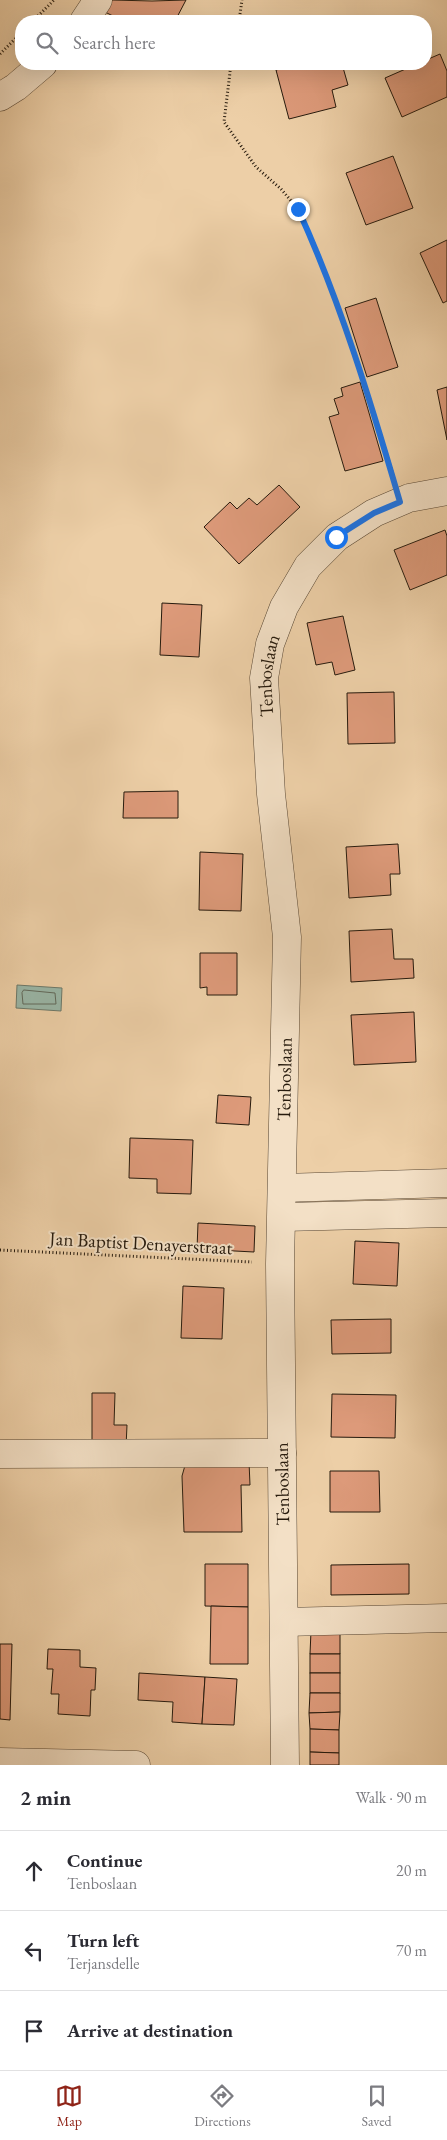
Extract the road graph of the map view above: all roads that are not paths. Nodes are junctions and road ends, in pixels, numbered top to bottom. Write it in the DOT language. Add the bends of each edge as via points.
graph roads {
  1 [pos="98,0"];
  2 [pos="88,15"];
  3 [pos="36,70"];
  4 [pos="0,97"];
  5 [pos="447,491"];
  6 [pos="447,1183"];
  7 [pos="283,1188"];
  8 [pos="447,1213"];
  9 [pos="283,1217"];
  10 [pos="282,1453"];
  11 [pos="0,1454"];
  12 [pos="447,1618"];
  13 [pos="284,1622"];
  14 [pos="0,1762"];
  15 [pos="136,1765"];
  16 [pos="285,1765"];
  1 -- 2 [label="street"];
  3 -- 4 [label="street"];
  5 -- 7 [label="street, Tenboslaan" via="400,502 374,513 336,537 308,566 284,607 270,644 264,678 271,794 287,937"];
  6 -- 7 [label="street"];
  7 -- 9 [label="street, Tenboslaan"];
  8 -- 9 [label="street"];
  9 -- 10 [label="street, Tenboslaan" via="280,1264"];
  10 -- 11 [label="street"];
  10 -- 13 [label="street, Tenboslaan"];
  12 -- 13 [label="street"];
  13 -- 16 [label="street, Tenboslaan"];
  14 -- 15 [label="street"];
}
